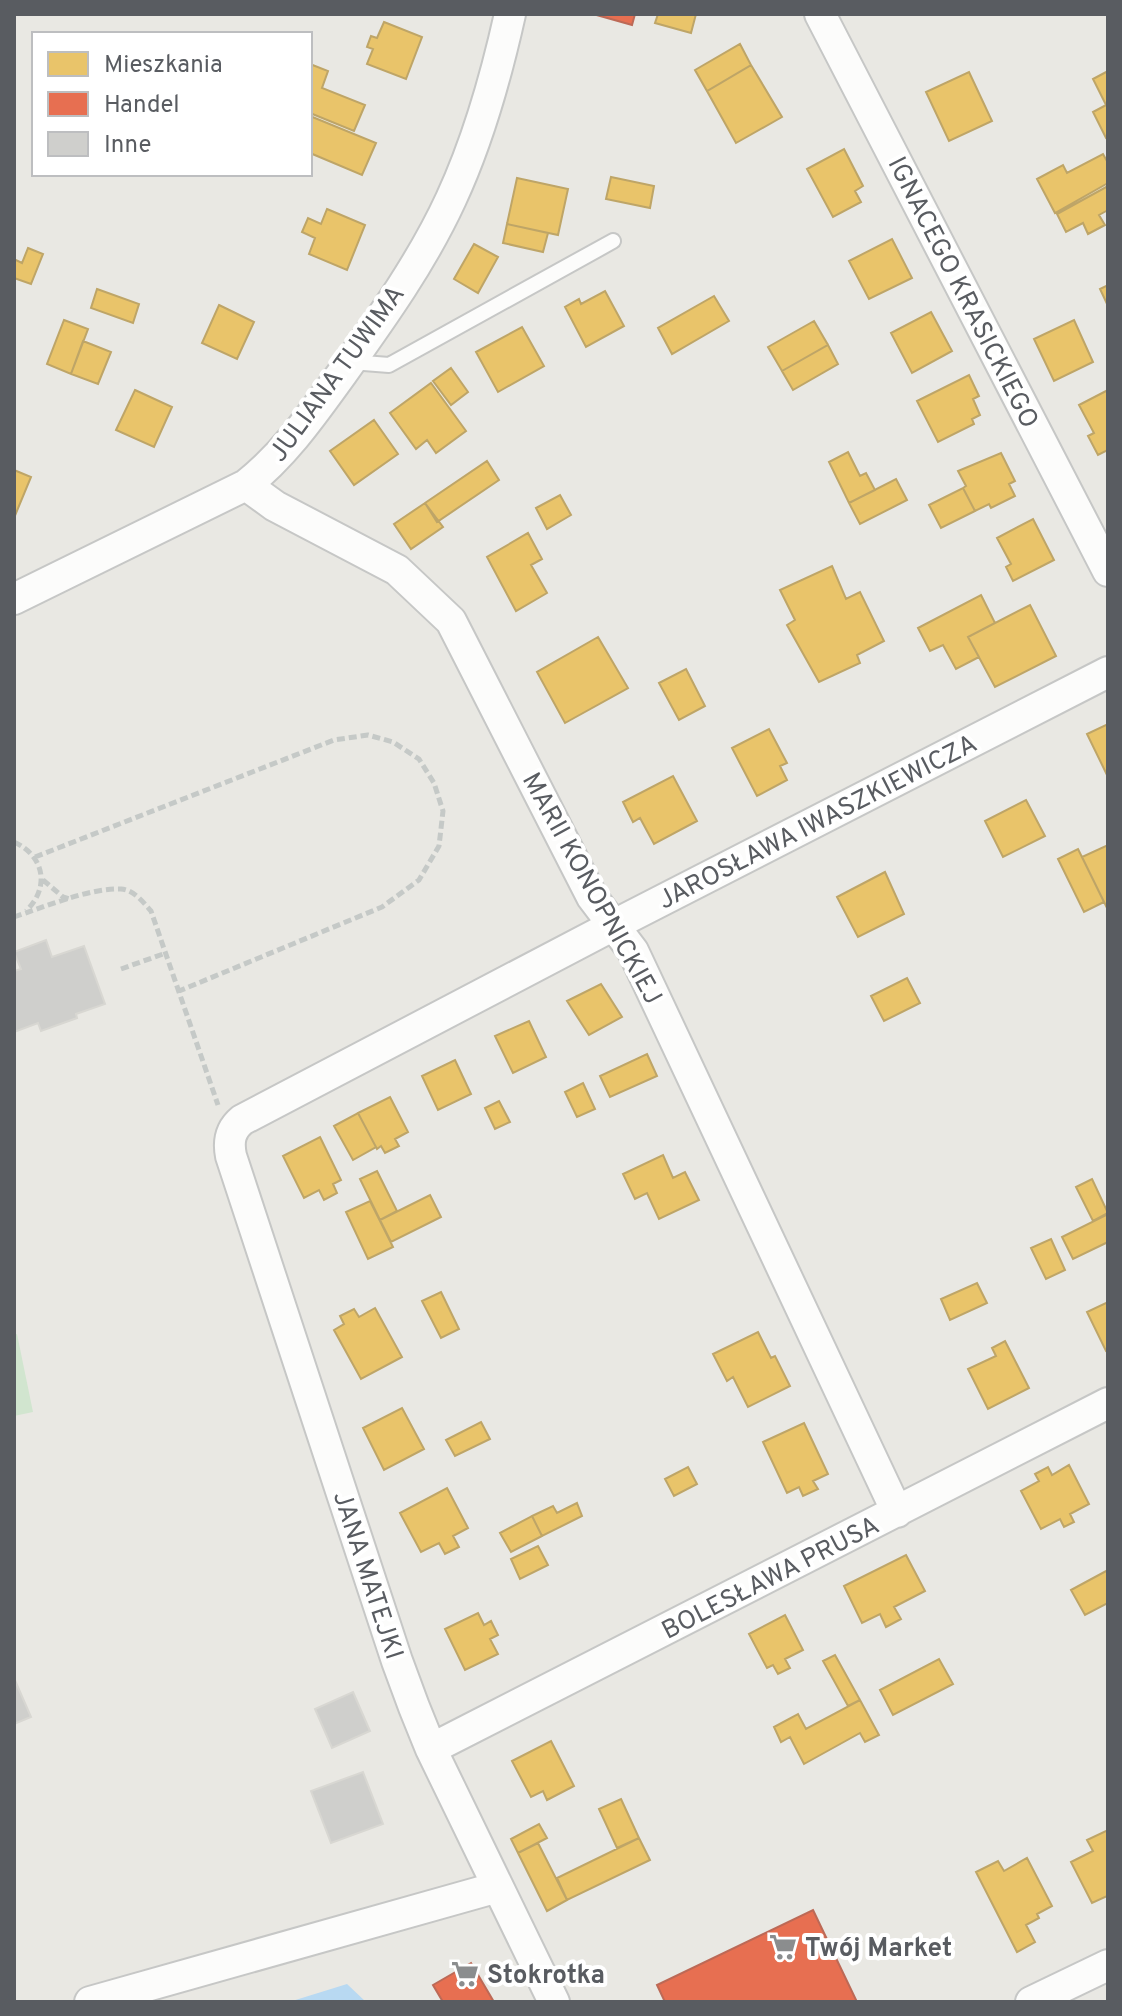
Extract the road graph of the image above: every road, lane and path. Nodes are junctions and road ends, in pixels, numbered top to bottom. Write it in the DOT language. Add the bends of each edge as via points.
graph roads {
  1 [pos="510,14"];
  2 [pos="820,14"];
  3 [pos="613,241"];
  4 [pos="350,362"];
  5 [pos="246,485"];
  6 [pos="1108,571"];
  7 [pos="14,599"];
  8 [pos="1108,672"];
  9 [pos="14,842"];
  10 [pos="35,857"];
  11 [pos="42,880"];
  12 [pos="71,899"];
  13 [pos="14,917"];
  14 [pos="614,925"];
  15 [pos="166,953"];
  16 [pos="121,969"];
  17 [pos="179,991"];
  18 [pos="231,1136"];
  19 [pos="1108,1403"];
  20 [pos="897,1512"];
  21 [pos="431,1749"];
  22 [pos="498,1887"];
  23 [pos="1108,1965"];
  24 [pos="90,2002"];
  25 [pos="554,2002"];
  26 [pos="1031,2002"];
  1 -- 4 [label="street, JULIANA TUWIMA" via="472,148 450,202"];
  2 -- 6 [label="street, IGNACEGO KRASICKIEGO"];
  3 -- 4 [label="lane" via="389,365"];
  4 -- 5 [label="street, JULIANA TUWIMA" via="296,436"];
  5 -- 7 [label="street, JULIANA TUWIMA"];
  5 -- 14 [label="street, MARII KONOPNICKIEJ" via="275,506 397,570 451,621 592,897"];
  8 -- 14 [label="street, JAROSŁAWA IWASZKIEWICZA"];
  9 -- 10 [label="path"];
  10 -- 11 [label="path"];
  10 -- 17 [label="path" via="334,740 368,735 393,742 419,759 443,811 439,846 419,880 382,907"];
  11 -- 12 [label="path"];
  11 -- 13 [label="path" via="35,903"];
  12 -- 13 [label="path"];
  12 -- 15 [label="path" via="123,889 140,897 151,911"];
  14 -- 18 [label="street, JAROSŁAWA IWASZKIEWICZA" via="248,1117"];
  14 -- 20 [label="street, MARII KONOPNICKIEJ" via="633,951"];
  15 -- 16 [label="path"];
  15 -- 17 [label="path"];
  17 -- 18 [label="path"];
  18 -- 21 [label="street, JANA MATEJKI" via="236,1171 397,1661"];
  19 -- 20 [label="street, BOLESŁAWA PRUSA"];
  20 -- 21 [label="street, BOLESŁAWA PRUSA"];
  21 -- 22 [label="street, JANA MATEJKI"];
  22 -- 24 [label="street"];
  22 -- 25 [label="street, JANA MATEJKI"];
  23 -- 26 [label="street"];
}
